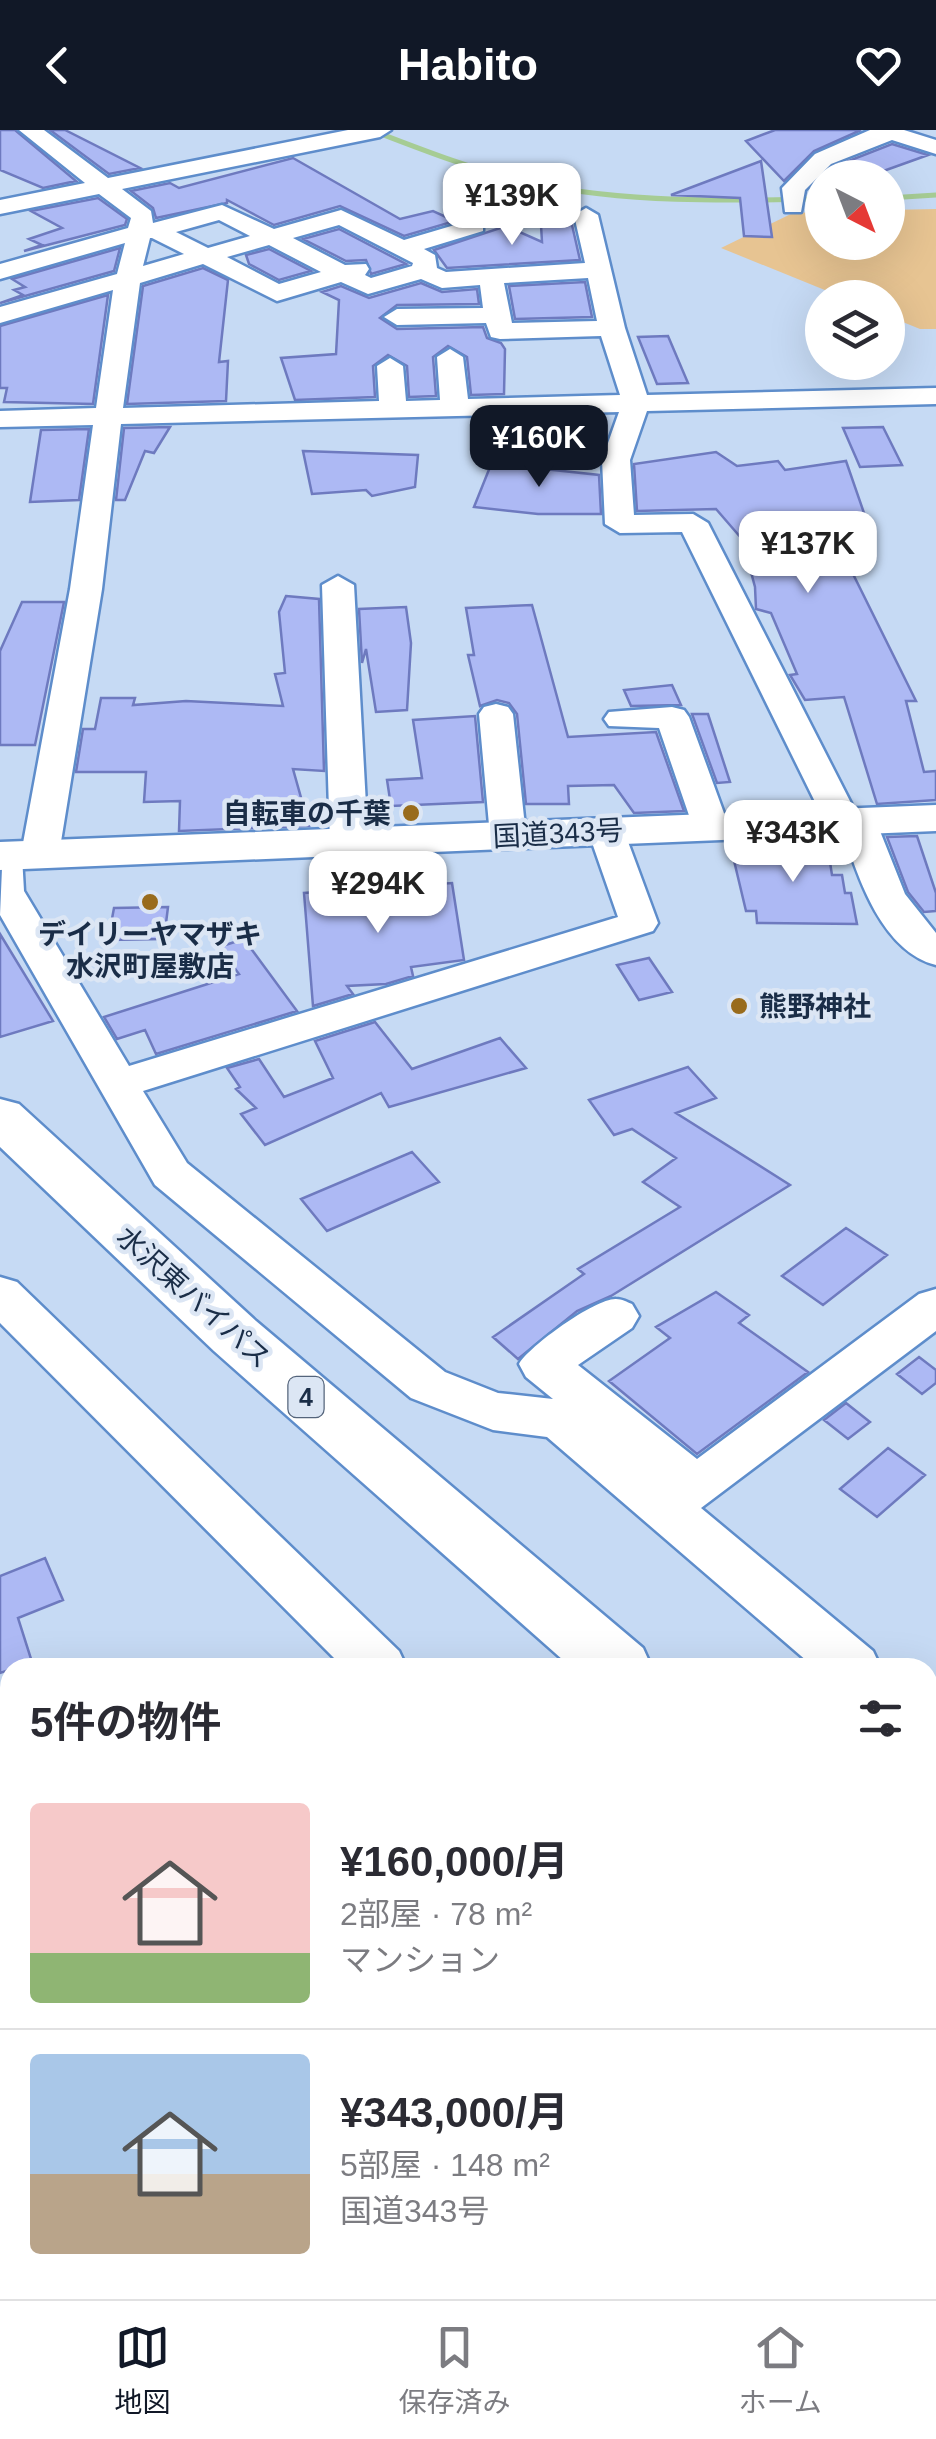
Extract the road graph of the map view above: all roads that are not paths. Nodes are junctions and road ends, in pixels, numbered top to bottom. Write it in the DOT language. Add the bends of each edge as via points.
graph roads {
  1 [pos="30,130"];
  2 [pos="374,131"];
  3 [pos="886,132"];
  4 [pos="936,147"];
  5 [pos="104,186"];
  6 [pos="0,207"];
  7 [pos="793,207"];
  8 [pos="586,215"];
  9 [pos="340,217"];
  10 [pos="246,223"];
  11 [pos="475,226"];
  12 [pos="364,229"];
  13 [pos="154,230"];
  14 [pos="297,248"];
  15 [pos="406,253"];
  16 [pos="228,267"];
  17 [pos="599,270"];
  18 [pos="0,272"];
  19 [pos="343,272"];
  20 [pos="491,278"];
  21 [pos="126,286"];
  22 [pos="0,315"];
  23 [pos="498,315"];
  24 [pos="397,317"];
  25 [pos="612,328"];
  26 [pos="450,357"];
  27 [pos="390,366"];
  28 [pos="936,396"];
  29 [pos="636,403"];
  30 [pos="454,407"];
  31 [pos="394,409"];
  32 [pos="106,416"];
  33 [pos="0,419"];
  34 [pos="338,585"];
  35 [pos="496,714"];
  36 [pos="620,719"];
  37 [pos="936,818"];
  38 [pos="851,822"];
  39 [pos="711,827"];
  40 [pos="606,830"];
  41 [pos="508,836"];
  42 [pos="350,842"];
  43 [pos="14,855"];
  44 [pos="936,952"];
  45 [pos="121,1083"];
  46 [pos="0,1117"];
  47 [pos="0,1294"];
  48 [pos="936,1306"];
  49 [pos="614,1316"];
  50 [pos="679,1496"];
  51 [pos="370,1658"];
  52 [pos="607,1658"];
  53 [pos="842,1658"];
  1 -- 5 [label="street"];
  2 -- 5 [label="street"];
  3 -- 4 [label="street"];
  3 -- 7 [label="street" via="823,160 794,188"];
  5 -- 6 [label="street"];
  5 -- 13 [label="street"];
  8 -- 17 [label="street"];
  9 -- 10 [label="street" via="316,204"];
  9 -- 12 [label="street"];
  9 -- 14 [label="street"];
  10 -- 13 [label="street" via="222,212"];
  10 -- 14 [label="street"];
  11 -- 15 [label="street"];
  12 -- 14 [label="street"];
  12 -- 15 [label="street"];
  13 -- 16 [label="street"];
  13 -- 18 [label="street"];
  13 -- 21 [label="street"];
  14 -- 15 [label="street"];
  14 -- 16 [label="street"];
  14 -- 19 [label="street"];
  15 -- 19 [label="street"];
  15 -- 20 [label="street" via="442,280"];
  16 -- 19 [label="street" via="277,293"];
  16 -- 21 [label="street"];
  17 -- 20 [label="street"];
  17 -- 25 [label="street"];
  20 -- 23 [label="street"];
  21 -- 22 [label="street"];
  21 -- 32 [label="street"];
  23 -- 24 [label="street"];
  23 -- 25 [label="street" via="500,331"];
  25 -- 29 [label="street"];
  26 -- 30 [label="street"];
  27 -- 31 [label="street"];
  28 -- 29 [label="street"];
  29 -- 30 [label="street"];
  29 -- 38 [label="street" via="616,460 620,524 693,523"];
  30 -- 31 [label="street"];
  31 -- 32 [label="street"];
  32 -- 33 [label="street"];
  32 -- 43 [label="street" via="86,589"];
  34 -- 42 [label="street"];
  35 -- 41 [label="street"];
  36 -- 39 [label="street" via="672,717"];
  37 -- 38 [label="highway, 国道343号"];
  38 -- 39 [label="highway, 国道343号"];
  38 -- 44 [label="street" via="896,918"];
  39 -- 40 [label="highway, 国道343号"];
  40 -- 41 [label="highway, 国道343号"];
  40 -- 45 [label="street" via="639,923"];
  41 -- 42 [label="highway, 国道343号"];
  42 -- 43 [label="highway, 国道343号"];
  43 -- 45 [label="street" via="5,891"];
  45 -- 50 [label="street" via="171,1174 428,1384 493,1411 560,1420"];
  46 -- 52 [label="highway, 水沢東バイパス / 4" via="235,1336"];
  47 -- 51 [label="street"];
  48 -- 50 [label="street"];
  49 -- 50 [label="street" via="543,1364"];
  50 -- 53 [label="street"];
}
